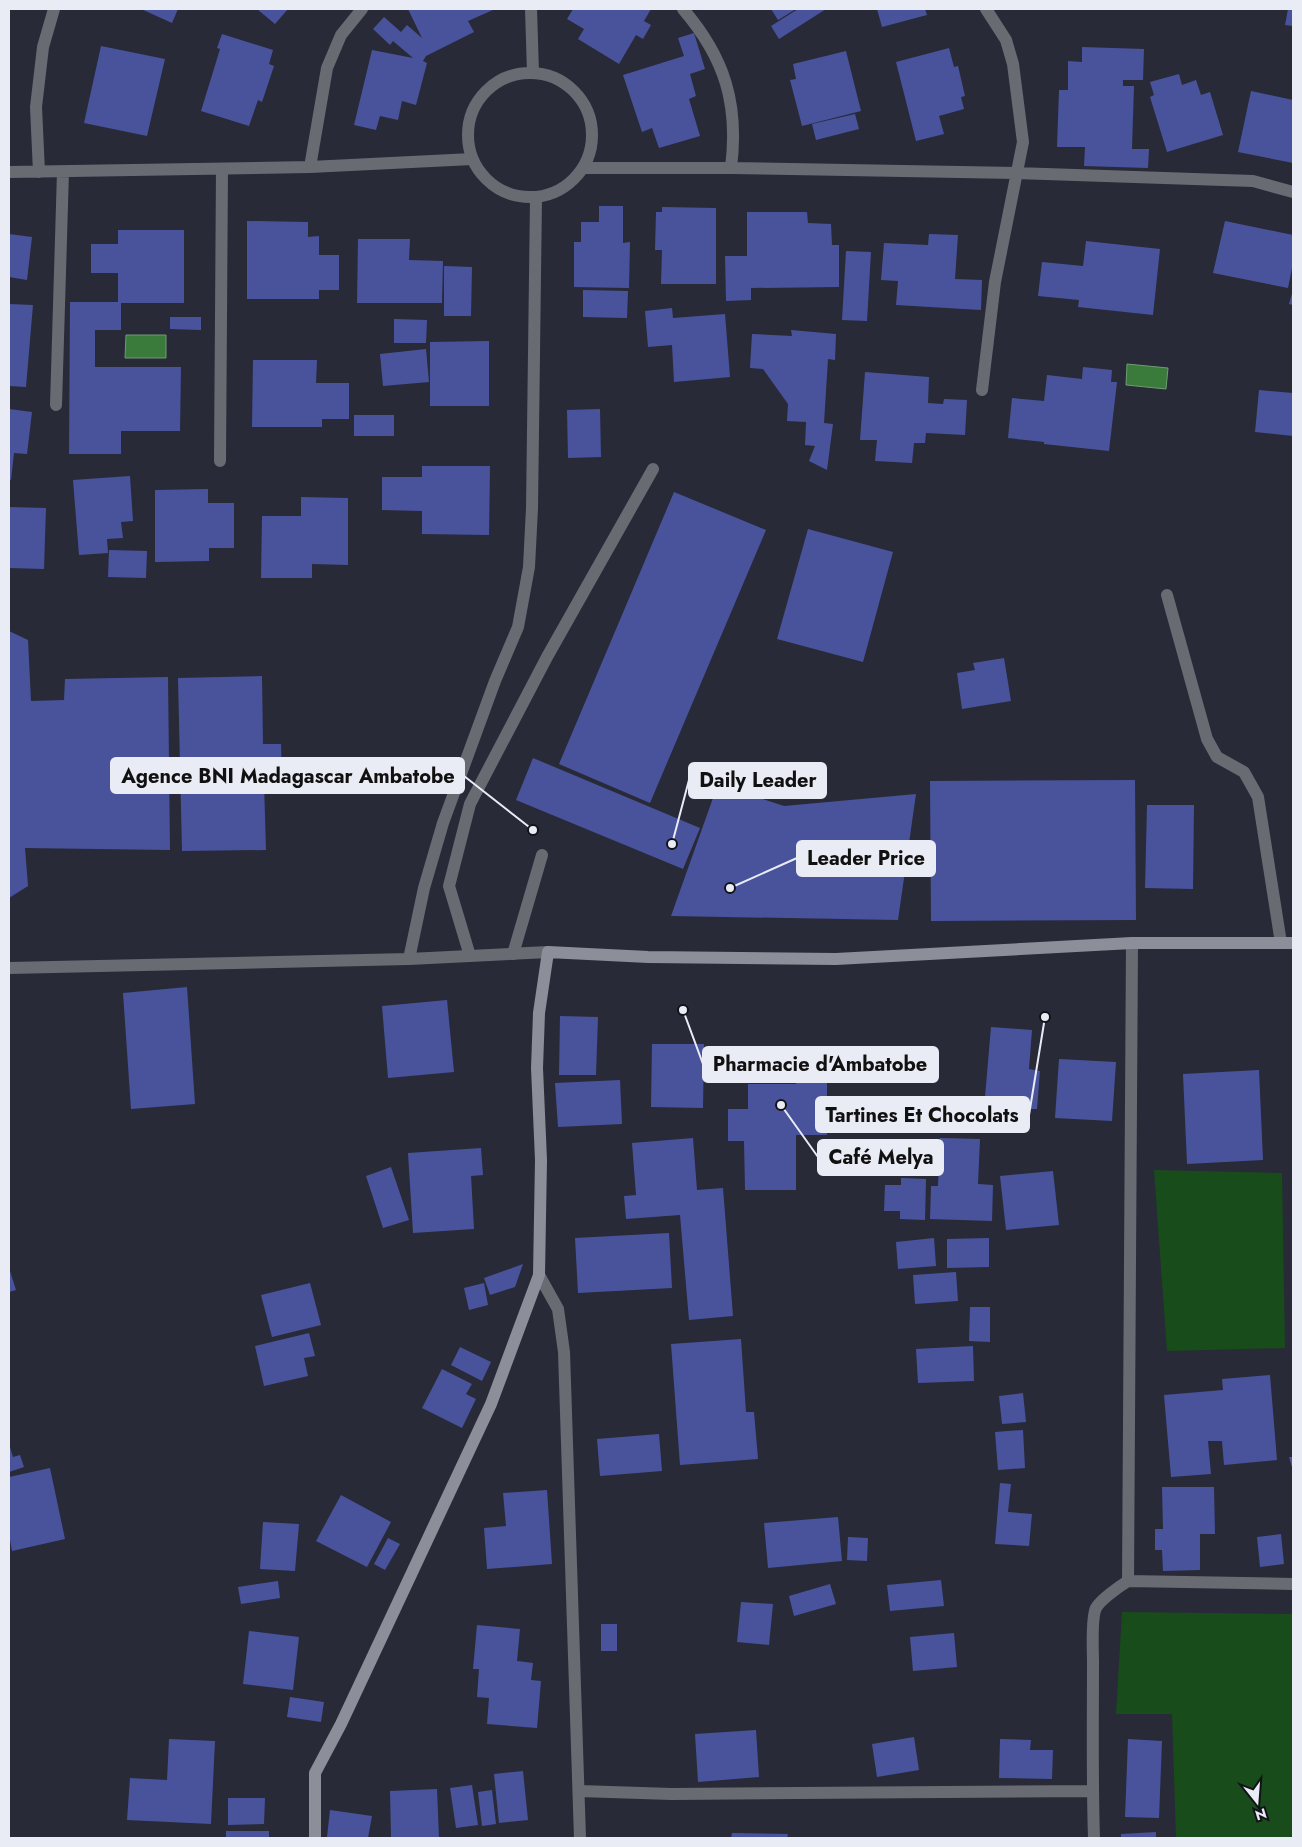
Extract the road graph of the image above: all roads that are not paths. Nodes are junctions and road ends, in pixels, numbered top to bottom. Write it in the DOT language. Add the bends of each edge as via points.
graph roads {
  1 [pos="54,9"];
  2 [pos="362,9"];
  3 [pos="531,9"];
  4 [pos="683,9"];
  5 [pos="986,9"];
  6 [pos="533,72"];
  7 [pos="472,159"];
  8 [pos="310,167"];
  9 [pos="584,168"];
  10 [pos="731,168"];
  11 [pos="222,169"];
  12 [pos="9,172"];
  13 [pos="39,172"];
  14 [pos="63,172"];
  15 [pos="1016,173"];
  16 [pos="1293,192"];
  17 [pos="536,198"];
  18 [pos="982,390"];
  19 [pos="56,405"];
  20 [pos="220,461"];
  21 [pos="653,468"];
  22 [pos="1168,595"];
  23 [pos="542,855"];
  24 [pos="1132,943"];
  25 [pos="1287,943"];
  26 [pos="548,952"];
  27 [pos="513,954"];
  28 [pos="470,956"];
  29 [pos="409,959"];
  30 [pos="9,968"];
  31 [pos="539,1276"];
  32 [pos="1128,1581"];
  33 [pos="1293,1584"];
  34 [pos="579,1791"];
  35 [pos="1092,1791"];
  36 [pos="315,1838"];
  37 [pos="580,1838"];
  38 [pos="1094,1838"];
  1 -- 13 [label="street" via="44,47 36,107"];
  2 -- 8 [label="street" via="341,35 326,68"];
  3 -- 6 [label="street"];
  4 -- 10 [label="street" via="700,29 728,87 734,143"];
  5 -- 15 [label="street" via="1006,40 1013,64 1023,142"];
  6 -- 7 [label="street" via="498,81 474,108 468,124"];
  6 -- 9 [label="street" via="554,77 573,88 586,106 593,126 592,148"];
  7 -- 8 [label="street"];
  7 -- 17 [label="street" via="482,176 497,189 516,197"];
  8 -- 11 [label="street"];
  9 -- 10 [label="street"];
  9 -- 17 [label="street" via="572,183 555,193"];
  10 -- 15 [label="street"];
  11 -- 14 [label="street"];
  11 -- 20 [label="street"];
  12 -- 13 [label="street"];
  13 -- 14 [label="street"];
  14 -- 19 [label="street"];
  15 -- 16 [label="street" via="1253,181"];
  15 -- 18 [label="street" via="995,282"];
  17 -- 29 [label="street" via="529,567 518,627 443,823 424,888"];
  21 -- 28 [label="street" via="546,657 470,804 449,886"];
  22 -- 25 [label="street" via="1207,739 1217,757 1244,772 1258,796"];
  23 -- 27 [label="street"];
  24 -- 25 [label="street"];
  24 -- 26 [label="street" via="836,959 648,957"];
  24 -- 32 [label="street"];
  26 -- 27 [label="street"];
  26 -- 31 [label="street" via="539,1013 537,1068 541,1160"];
  27 -- 28 [label="street"];
  28 -- 29 [label="street"];
  29 -- 30 [label="street"];
  31 -- 34 [label="street" via="558,1309 564,1352"];
  31 -- 36 [label="street" via="491,1404 315,1773"];
  32 -- 33 [label="street"];
  32 -- 35 [label="street" via="1096,1608 1093,1628"];
  34 -- 35 [label="street" via="682,1794"];
  34 -- 37 [label="street"];
  35 -- 38 [label="street"];
}
